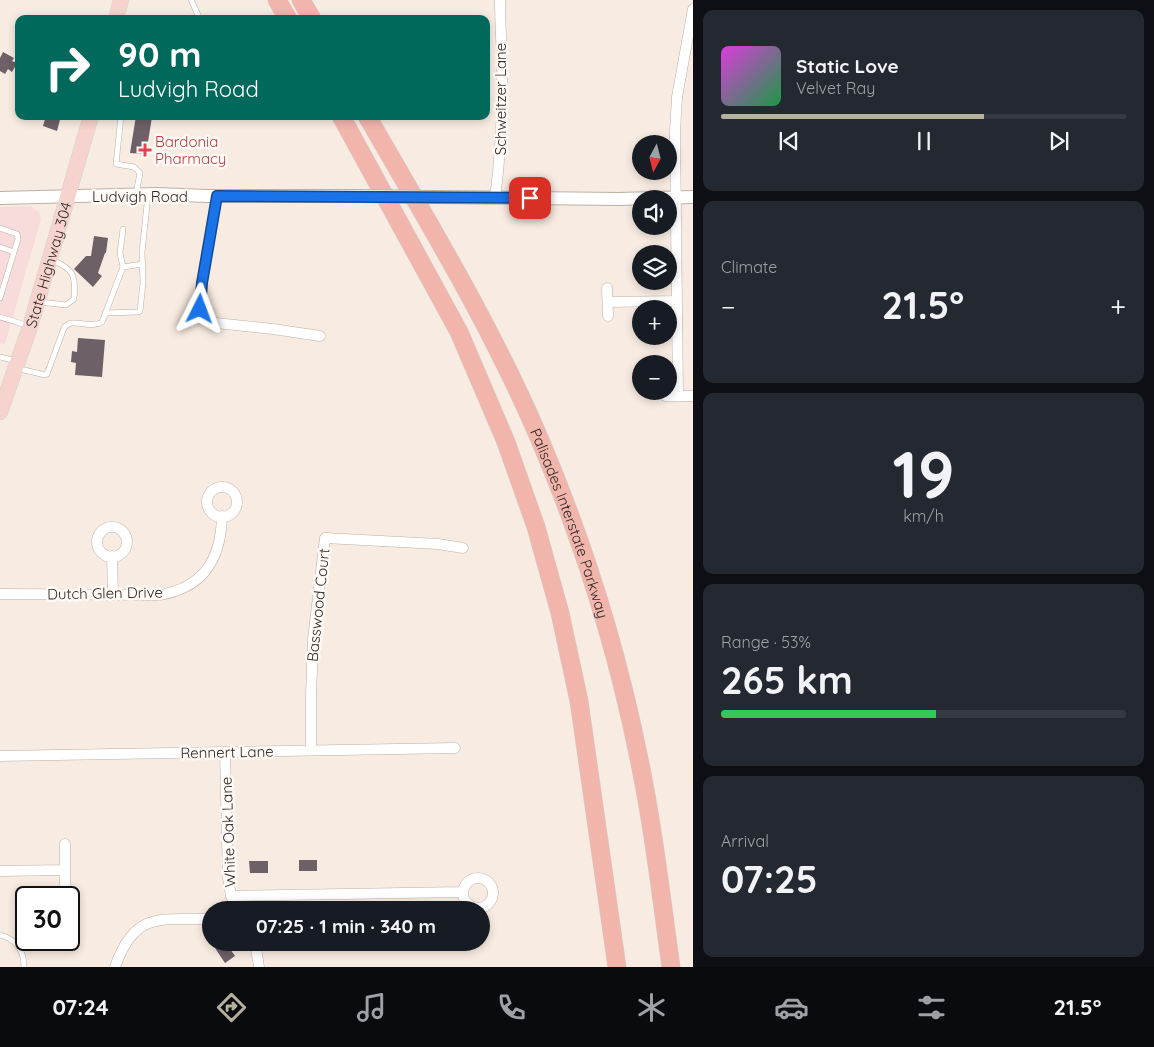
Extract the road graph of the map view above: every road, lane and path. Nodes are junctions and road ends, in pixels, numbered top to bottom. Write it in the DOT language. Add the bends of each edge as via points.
graph roads {
  1 [pos="121,0"];
  2 [pos="191,0"];
  3 [pos="277,0"];
  4 [pos="301,0"];
  5 [pos="500,0"];
  6 [pos="693,9"];
  7 [pos="117,15"];
  8 [pos="198,15"];
  9 [pos="286,15"];
  10 [pos="310,15"];
  11 [pos="90,120"];
  12 [pos="121,120"];
  13 [pos="343,120"];
  14 [pos="369,120"];
  15 [pos="676,190"];
  16 [pos="142,194"];
  17 [pos="68,196"];
  18 [pos="217,196"];
  19 [pos="693,197"];
  20 [pos="0,198"];
  21 [pos="495,198"];
  22 [pos="677,198"];
  23 [pos="632,199"];
  24 [pos="0,228"];
  25 [pos="123,229"];
  26 [pos="676,235"];
  27 [pos="0,248"];
  28 [pos="14,252"];
  29 [pos="49,259"];
  30 [pos="143,264"];
  31 [pos="123,267"];
  32 [pos="607,288"];
  33 [pos="0,298"];
  34 [pos="677,300"];
  35 [pos="677,301"];
  36 [pos="37,302"];
  37 [pos="608,302"];
  38 [pos="632,302"];
  39 [pos="106,313"];
  40 [pos="608,316"];
  41 [pos="0,317"];
  42 [pos="30,326"];
  43 [pos="320,336"];
  44 [pos="0,357"];
  45 [pos="17,365"];
  46 [pos="678,396"];
  47 [pos="692,396"];
  48 [pos="0,412"];
  49 [pos="222,516"];
  50 [pos="463,548"];
  51 [pos="112,556"];
  52 [pos="0,594"];
  53 [pos="113,595"];
  54 [pos="455,748"];
  55 [pos="311,750"];
  56 [pos="225,752"];
  57 [pos="0,756"];
  58 [pos="64,844"];
  59 [pos="65,870"];
  60 [pos="0,871"];
  61 [pos="66,886"];
  62 [pos="463,892"];
  63 [pos="231,896"];
  64 [pos="234,901"];
  65 [pos="202,919"];
  66 [pos="0,935"];
  67 [pos="256,951"];
  68 [pos="24,967"];
  69 [pos="115,967"];
  70 [pos="259,967"];
  71 [pos="617,967"];
  72 [pos="671,967"];
  1 -- 7 [label="main road"];
  2 -- 8 [label="lane"];
  3 -- 9 [label="highway"];
  4 -- 10 [label="highway"];
  5 -- 21 [label="street, Schweitzer Lane" via="502,146"];
  6 -- 15 [label="street" via="677,97"];
  11 -- 17 [label="main road, State Highway 304"];
  12 -- 16 [label="lane" via="116,164 134,167 140,173"];
  13 -- 71 [label="highway, Palisades Interstate Parkway" via="459,332 506,442 536,526 560,613 579,701"];
  14 -- 72 [label="highway, Palisades Interstate Parkway" via="502,357 540,439 583,552 610,638 637,748"];
  16 -- 17 [label="street, Ludvigh Road"];
  16 -- 18 [label="street, Ludvigh Road"];
  16 -- 30 [label="lane"];
  17 -- 20 [label="street, Ludvigh Road"];
  17 -- 29 [label="main road, State Highway 304"];
  18 -- 21 [label="street, Ludvigh Road, bridge"];
  18 -- 43 [label="street" via="202,283 200,309 204,318 216,323"];
  19 -- 22 [label="street, Ludvigh Road"];
  21 -- 23 [label="street, Ludvigh Road"];
  24 -- 28 [label="lane" via="17,234"];
  25 -- 31 [label="lane" via="120,253"];
  26 -- 34 [label="street"];
  27 -- 28 [label="lane"];
  28 -- 33 [label="lane"];
  29 -- 36 [label="main road, State Highway 304"];
  29 -- 36 [label="lane" via="70,270 75,284 74,299 66,305"];
  30 -- 31 [label="lane"];
  30 -- 39 [label="lane" via="139,312"];
  31 -- 39 [label="lane"];
  32 -- 37 [label="street"];
  35 -- 46 [label="street"];
  36 -- 42 [label="main road, State Highway 304"];
  37 -- 38 [label="street"];
  37 -- 40 [label="street"];
  39 -- 45 [label="lane" via="102,322 96,325 67,324 47,374"];
  41 -- 42 [label="lane"];
  42 -- 45 [label="main road, State Highway 304"];
  44 -- 45 [label="lane"];
  45 -- 48 [label="main road, State Highway 304"];
  46 -- 47 [label="street"];
  49 -- 53 [label="street, Dutch Glen Drive" via="216,553 195,581 167,594"];
  50 -- 55 [label="street, Basswood Court" via="326,538 313,639"];
  51 -- 53 [label="street"];
  52 -- 53 [label="street, Dutch Glen Drive"];
  54 -- 55 [label="street, Rennert Lane"];
  55 -- 56 [label="street, Rennert Lane"];
  56 -- 57 [label="street, Rennert Lane"];
  56 -- 63 [label="street, White Oak Lane"];
  58 -- 59 [label="street"];
  59 -- 60 [label="street"];
  59 -- 61 [label="street"];
  62 -- 63 [label="street"];
  63 -- 64 [label="street, White Oak Lane"];
  65 -- 69 [label="street" via="156,920 145,924 130,938"];
  66 -- 68 [label="lane" via="18,946 23,954"];
  67 -- 70 [label="street"];
}
